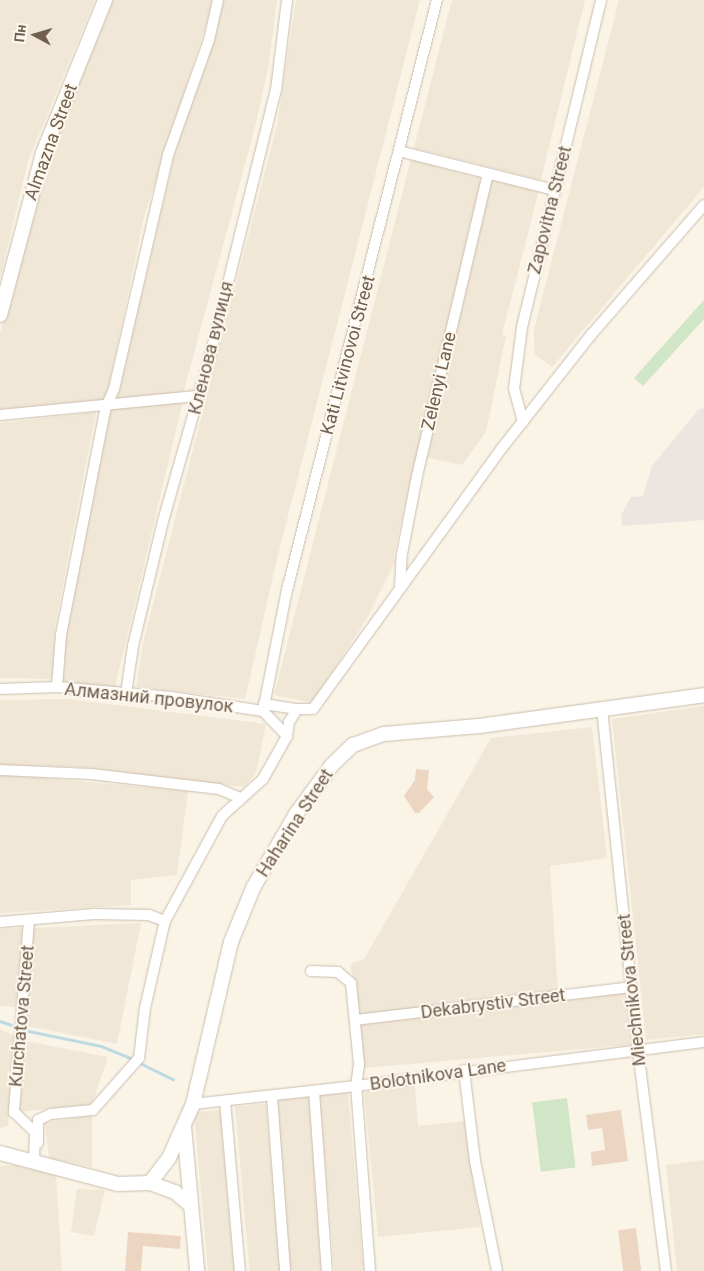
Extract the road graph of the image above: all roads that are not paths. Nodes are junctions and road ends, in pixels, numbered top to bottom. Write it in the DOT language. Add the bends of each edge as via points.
graph roads {
  1 [pos="105,0"];
  2 [pos="218,0"];
  3 [pos="287,0"];
  4 [pos="437,0"];
  5 [pos="601,0"];
  6 [pos="400,151"];
  7 [pos="488,174"];
  8 [pos="554,190"];
  9 [pos="704,205"];
  10 [pos="0,315"];
  11 [pos="200,396"];
  12 [pos="110,403"];
  13 [pos="0,415"];
  14 [pos="523,422"];
  15 [pos="400,588"];
  16 [pos="57,687"];
  17 [pos="0,689"];
  18 [pos="126,694"];
  19 [pos="704,695"];
  20 [pos="264,707"];
  21 [pos="297,709"];
  22 [pos="602,709"];
  23 [pos="287,736"];
  24 [pos="0,770"];
  25 [pos="240,798"];
  26 [pos="30,920"];
  27 [pos="165,921"];
  28 [pos="0,922"];
  29 [pos="311,972"];
  30 [pos="632,987"];
  31 [pos="355,1020"];
  32 [pos="704,1042"];
  33 [pos="638,1050"];
  34 [pos="464,1070"];
  35 [pos="356,1086"];
  36 [pos="314,1091"];
  37 [pos="272,1097"];
  38 [pos="225,1101"];
  39 [pos="193,1104"];
  40 [pos="184,1126"];
  41 [pos="38,1143"];
  42 [pos="0,1153"];
  43 [pos="34,1161"];
  44 [pos="150,1183"];
  45 [pos="191,1206"];
  46 [pos="197,1271"];
  47 [pos="240,1271"];
  48 [pos="285,1271"];
  49 [pos="327,1271"];
  50 [pos="370,1271"];
  51 [pos="497,1271"];
  52 [pos="666,1271"];
  1 -- 10 [label="main road, Almazna Street" via="43,153"];
  2 -- 12 [label="street" via="168,155"];
  3 -- 11 [label="street, Кленова вулиця" via="276,90"];
  4 -- 6 [label="street, Kati Litvinovoi Street"];
  5 -- 8 [label="street, Zapovitna Street"];
  6 -- 7 [label="street"];
  6 -- 20 [label="street, Kati Litvinovoi Street" via="286,590"];
  7 -- 8 [label="street"];
  7 -- 15 [label="street, Zelenyi Lane" via="417,476 402,554"];
  8 -- 14 [label="street, Zapovitna Street" via="522,327 514,389"];
  9 -- 14 [label="street" via="591,336"];
  11 -- 12 [label="street"];
  11 -- 18 [label="street, Кленова вулиця" via="161,531 133,646"];
  12 -- 13 [label="street"];
  12 -- 16 [label="street" via="105,410 90,474 61,635"];
  14 -- 15 [label="street"];
  15 -- 21 [label="street" via="313,709"];
  16 -- 17 [label="street, Алмазний провулок"];
  16 -- 18 [label="street, Алмазний провулок"];
  18 -- 20 [label="street, Алмазний провулок"];
  19 -- 22 [label="main road, Haharina Street"];
  20 -- 21 [label="street, Алмазний провулок"];
  20 -- 23 [label="street"];
  21 -- 23 [label="street" via="289,722"];
  22 -- 30 [label="street, Miechnikova Street"];
  22 -- 39 [label="main road, Haharina Street" via="384,734 353,745 332,765 296,814 253,888 234,933 207,1034"];
  23 -- 25 [label="street" via="263,779"];
  24 -- 25 [label="street" via="91,774 219,789"];
  25 -- 27 [label="street" via="222,816"];
  26 -- 27 [label="street" via="94,914 149,915"];
  26 -- 28 [label="street"];
  26 -- 41 [label="street, Kurchatova Street" via="14,1112 30,1124"];
  27 -- 41 [label="street" via="145,1008 139,1058 93,1110 51,1114 38,1120"];
  29 -- 31 [label="street" via="338,972 347,977"];
  30 -- 31 [label="street, Dekabrystiv Street"];
  30 -- 33 [label="street, Miechnikova Street"];
  31 -- 35 [label="street" via="359,1064"];
  32 -- 33 [label="street, Bolotnikova Lane"];
  33 -- 34 [label="street, Bolotnikova Lane"];
  33 -- 52 [label="street, Miechnikova Street"];
  34 -- 35 [label="street, Bolotnikova Lane"];
  34 -- 51 [label="street" via="475,1161"];
  35 -- 36 [label="street"];
  35 -- 50 [label="street, Bolotnikova Lane"];
  36 -- 37 [label="street"];
  36 -- 49 [label="street"];
  37 -- 38 [label="street"];
  37 -- 48 [label="street"];
  38 -- 39 [label="street"];
  38 -- 47 [label="street"];
  39 -- 40 [label="main road, Haharina Street"];
  40 -- 44 [label="main road, Haharina Street" via="169,1158"];
  40 -- 45 [label="main road"];
  41 -- 43 [label="street"];
  42 -- 43 [label="main road"];
  43 -- 44 [label="main road" via="118,1184"];
  44 -- 45 [label="main road" via="175,1192"];
  45 -- 46 [label="main road"];
}
